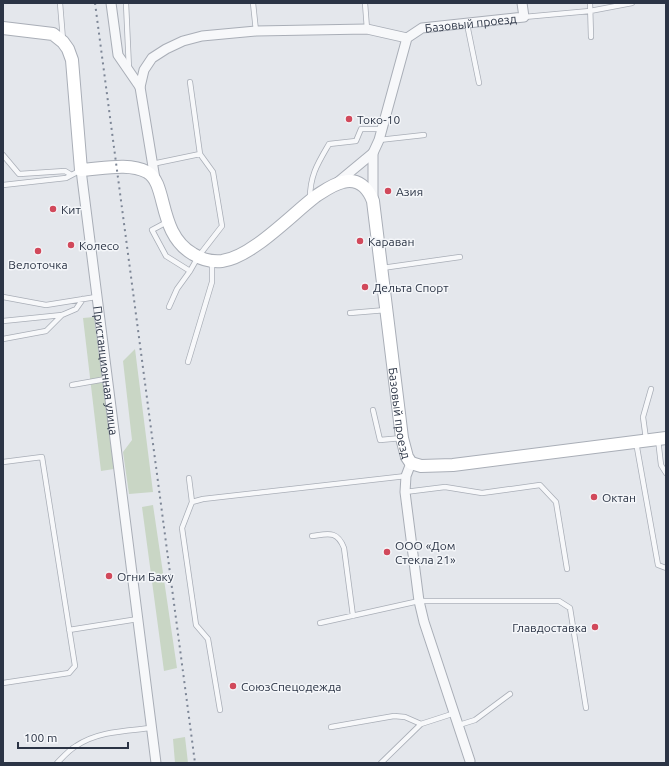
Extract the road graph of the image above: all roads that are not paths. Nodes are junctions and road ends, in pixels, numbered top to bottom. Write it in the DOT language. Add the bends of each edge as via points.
graph roads {
  1 [pos="60,3"];
  2 [pos="111,3"];
  3 [pos="126,3"];
  4 [pos="253,3"];
  5 [pos="365,3"];
  6 [pos="522,3"];
  7 [pos="590,3"];
  8 [pos="632,3"];
  9 [pos="590,11"];
  10 [pos="524,17"];
  11 [pos="467,24"];
  12 [pos="3,28"];
  13 [pos="367,28"];
  14 [pos="256,30"];
  15 [pos="591,37"];
  16 [pos="407,38"];
  17 [pos="63,42"];
  18 [pos="130,74"];
  19 [pos="190,82"];
  20 [pos="479,83"];
  21 [pos="140,87"];
  22 [pos="381,129"];
  23 [pos="424,135"];
  24 [pos="378,140"];
  25 [pos="373,153"];
  26 [pos="200,154"];
  27 [pos="3,155"];
  28 [pos="147,166"];
  29 [pos="75,172"];
  30 [pos="335,184"];
  31 [pos="3,185"];
  32 [pos="310,201"];
  33 [pos="373,201"];
  34 [pos="167,222"];
  35 [pos="198,257"];
  36 [pos="460,257"];
  37 [pos="212,261"];
  38 [pos="380,268"];
  39 [pos="190,271"];
  40 [pos="3,297"];
  41 [pos="96,297"];
  42 [pos="83,299"];
  43 [pos="170,307"];
  44 [pos="386,310"];
  45 [pos="350,313"];
  46 [pos="62,315"];
  47 [pos="3,321"];
  48 [pos="3,339"];
  49 [pos="188,362"];
  50 [pos="106,379"];
  51 [pos="72,385"];
  52 [pos="652,389"];
  53 [pos="373,410"];
  54 [pos="402,438"];
  55 [pos="662,439"];
  56 [pos="641,442"];
  57 [pos="3,462"];
  58 [pos="411,463"];
  59 [pos="666,473"];
  60 [pos="406,476"];
  61 [pos="189,478"];
  62 [pos="405,492"];
  63 [pos="192,502"];
  64 [pos="312,536"];
  65 [pos="666,568"];
  66 [pos="567,569"];
  67 [pos="419,601"];
  68 [pos="353,616"];
  69 [pos="138,619"];
  70 [pos="320,623"];
  71 [pos="69,630"];
  72 [pos="3,682"];
  73 [pos="510,694"];
  74 [pos="586,708"];
  75 [pos="220,710"];
  76 [pos="455,713"];
  77 [pos="421,724"];
  78 [pos="459,725"];
  79 [pos="331,727"];
  80 [pos="152,728"];
  81 [pos="470,761"];
  82 [pos="57,763"];
  83 [pos="156,763"];
  84 [pos="382,763"];
  1 -- 17 [label="lane"];
  2 -- 18 [label="street" via="116,47"];
  3 -- 18 [label="lane"];
  4 -- 14 [label="lane"];
  5 -- 13 [label="lane"];
  6 -- 10 [label="street, Базовый проезд"];
  7 -- 9 [label="lane"];
  8 -- 9 [label="lane"];
  9 -- 10 [label="lane"];
  9 -- 15 [label="lane"];
  10 -- 11 [label="street, Базовый проезд"];
  11 -- 16 [label="street, Базовый проезд" via="422,28"];
  11 -- 20 [label="lane"];
  12 -- 17 [label="street" via="52,34"];
  13 -- 14 [label="street"];
  13 -- 16 [label="street"];
  14 -- 21 [label="street" via="202,36 166,49 152,58 144,70"];
  16 -- 22 [label="street, Базовый проезд"];
  17 -- 29 [label="street, Пристанционная улица" via="72,60"];
  18 -- 21 [label="street"];
  19 -- 26 [label="lane"];
  21 -- 28 [label="street"];
  22 -- 24 [label="street, Базовый проезд"];
  22 -- 32 [label="lane" via="361,129 356,141 329,144 310,182"];
  23 -- 24 [label="lane"];
  24 -- 25 [label="street, Базовый проезд"];
  25 -- 30 [label="street, Базовый проезд"];
  25 -- 33 [label="street, Базовый проезд"];
  26 -- 28 [label="lane"];
  26 -- 35 [label="lane" via="213,172 222,226"];
  27 -- 29 [label="lane" via="19,174 64,170"];
  28 -- 29 [label="street"];
  28 -- 34 [label="street, Базовый проезд" via="155,179"];
  29 -- 31 [label="lane" via="66,178"];
  29 -- 41 [label="street, Пристанционная улица"];
  30 -- 32 [label="street, Базовый проезд"];
  30 -- 33 [label="street, Базовый проезд" via="357,182 367,189"];
  32 -- 37 [label="street, Базовый проезд" via="243,254 222,261"];
  33 -- 38 [label="street, Базовый проезд"];
  34 -- 35 [label="street, Базовый проезд" via="180,244"];
  34 -- 39 [label="lane" via="152,230 166,256"];
  35 -- 37 [label="street, Базовый проезд"];
  35 -- 39 [label="lane"];
  36 -- 38 [label="lane"];
  37 -- 49 [label="lane" via="212,282"];
  38 -- 44 [label="street, Базовый проезд"];
  39 -- 43 [label="lane" via="177,289"];
  40 -- 42 [label="lane" via="46,305"];
  41 -- 42 [label="lane"];
  41 -- 50 [label="street, Пристанционная улица"];
  42 -- 46 [label="lane" via="76,309"];
  44 -- 45 [label="lane"];
  44 -- 54 [label="street, Базовый проезд"];
  46 -- 47 [label="lane"];
  46 -- 48 [label="lane" via="46,331"];
  50 -- 51 [label="lane"];
  50 -- 69 [label="street, Пристанционная улица"];
  52 -- 56 [label="lane" via="643,418"];
  53 -- 54 [label="lane" via="380,440"];
  54 -- 58 [label="street, Базовый проезд"];
  55 -- 56 [label="street, Базовый проезд"];
  55 -- 59 [label="lane" via="661,465"];
  56 -- 58 [label="street, Базовый проезд" via="453,465 421,466"];
  56 -- 65 [label="lane" via="658,564"];
  57 -- 71 [label="lane" via="42,457"];
  58 -- 60 [label="street"];
  60 -- 62 [label="street"];
  60 -- 63 [label="lane"];
  61 -- 63 [label="lane"];
  62 -- 66 [label="lane" via="445,487 482,493 540,485 556,502"];
  62 -- 67 [label="street"];
  63 -- 75 [label="lane" via="182,528 196,625 208,639"];
  64 -- 68 [label="lane" via="329,534 341,540"];
  67 -- 68 [label="lane"];
  67 -- 74 [label="lane" via="559,601 570,608"];
  67 -- 76 [label="street"];
  68 -- 70 [label="lane"];
  69 -- 71 [label="lane"];
  69 -- 80 [label="street, Пристанционная улица"];
  71 -- 72 [label="lane" via="75,666 69,673"];
  73 -- 78 [label="lane" via="475,720"];
  76 -- 77 [label="lane"];
  76 -- 78 [label="street"];
  77 -- 79 [label="lane" via="405,717 394,716"];
  77 -- 84 [label="lane"];
  78 -- 81 [label="street"];
  80 -- 82 [label="lane" via="89,738 75,746"];
  80 -- 83 [label="street, Пристанционная улица"];
}
